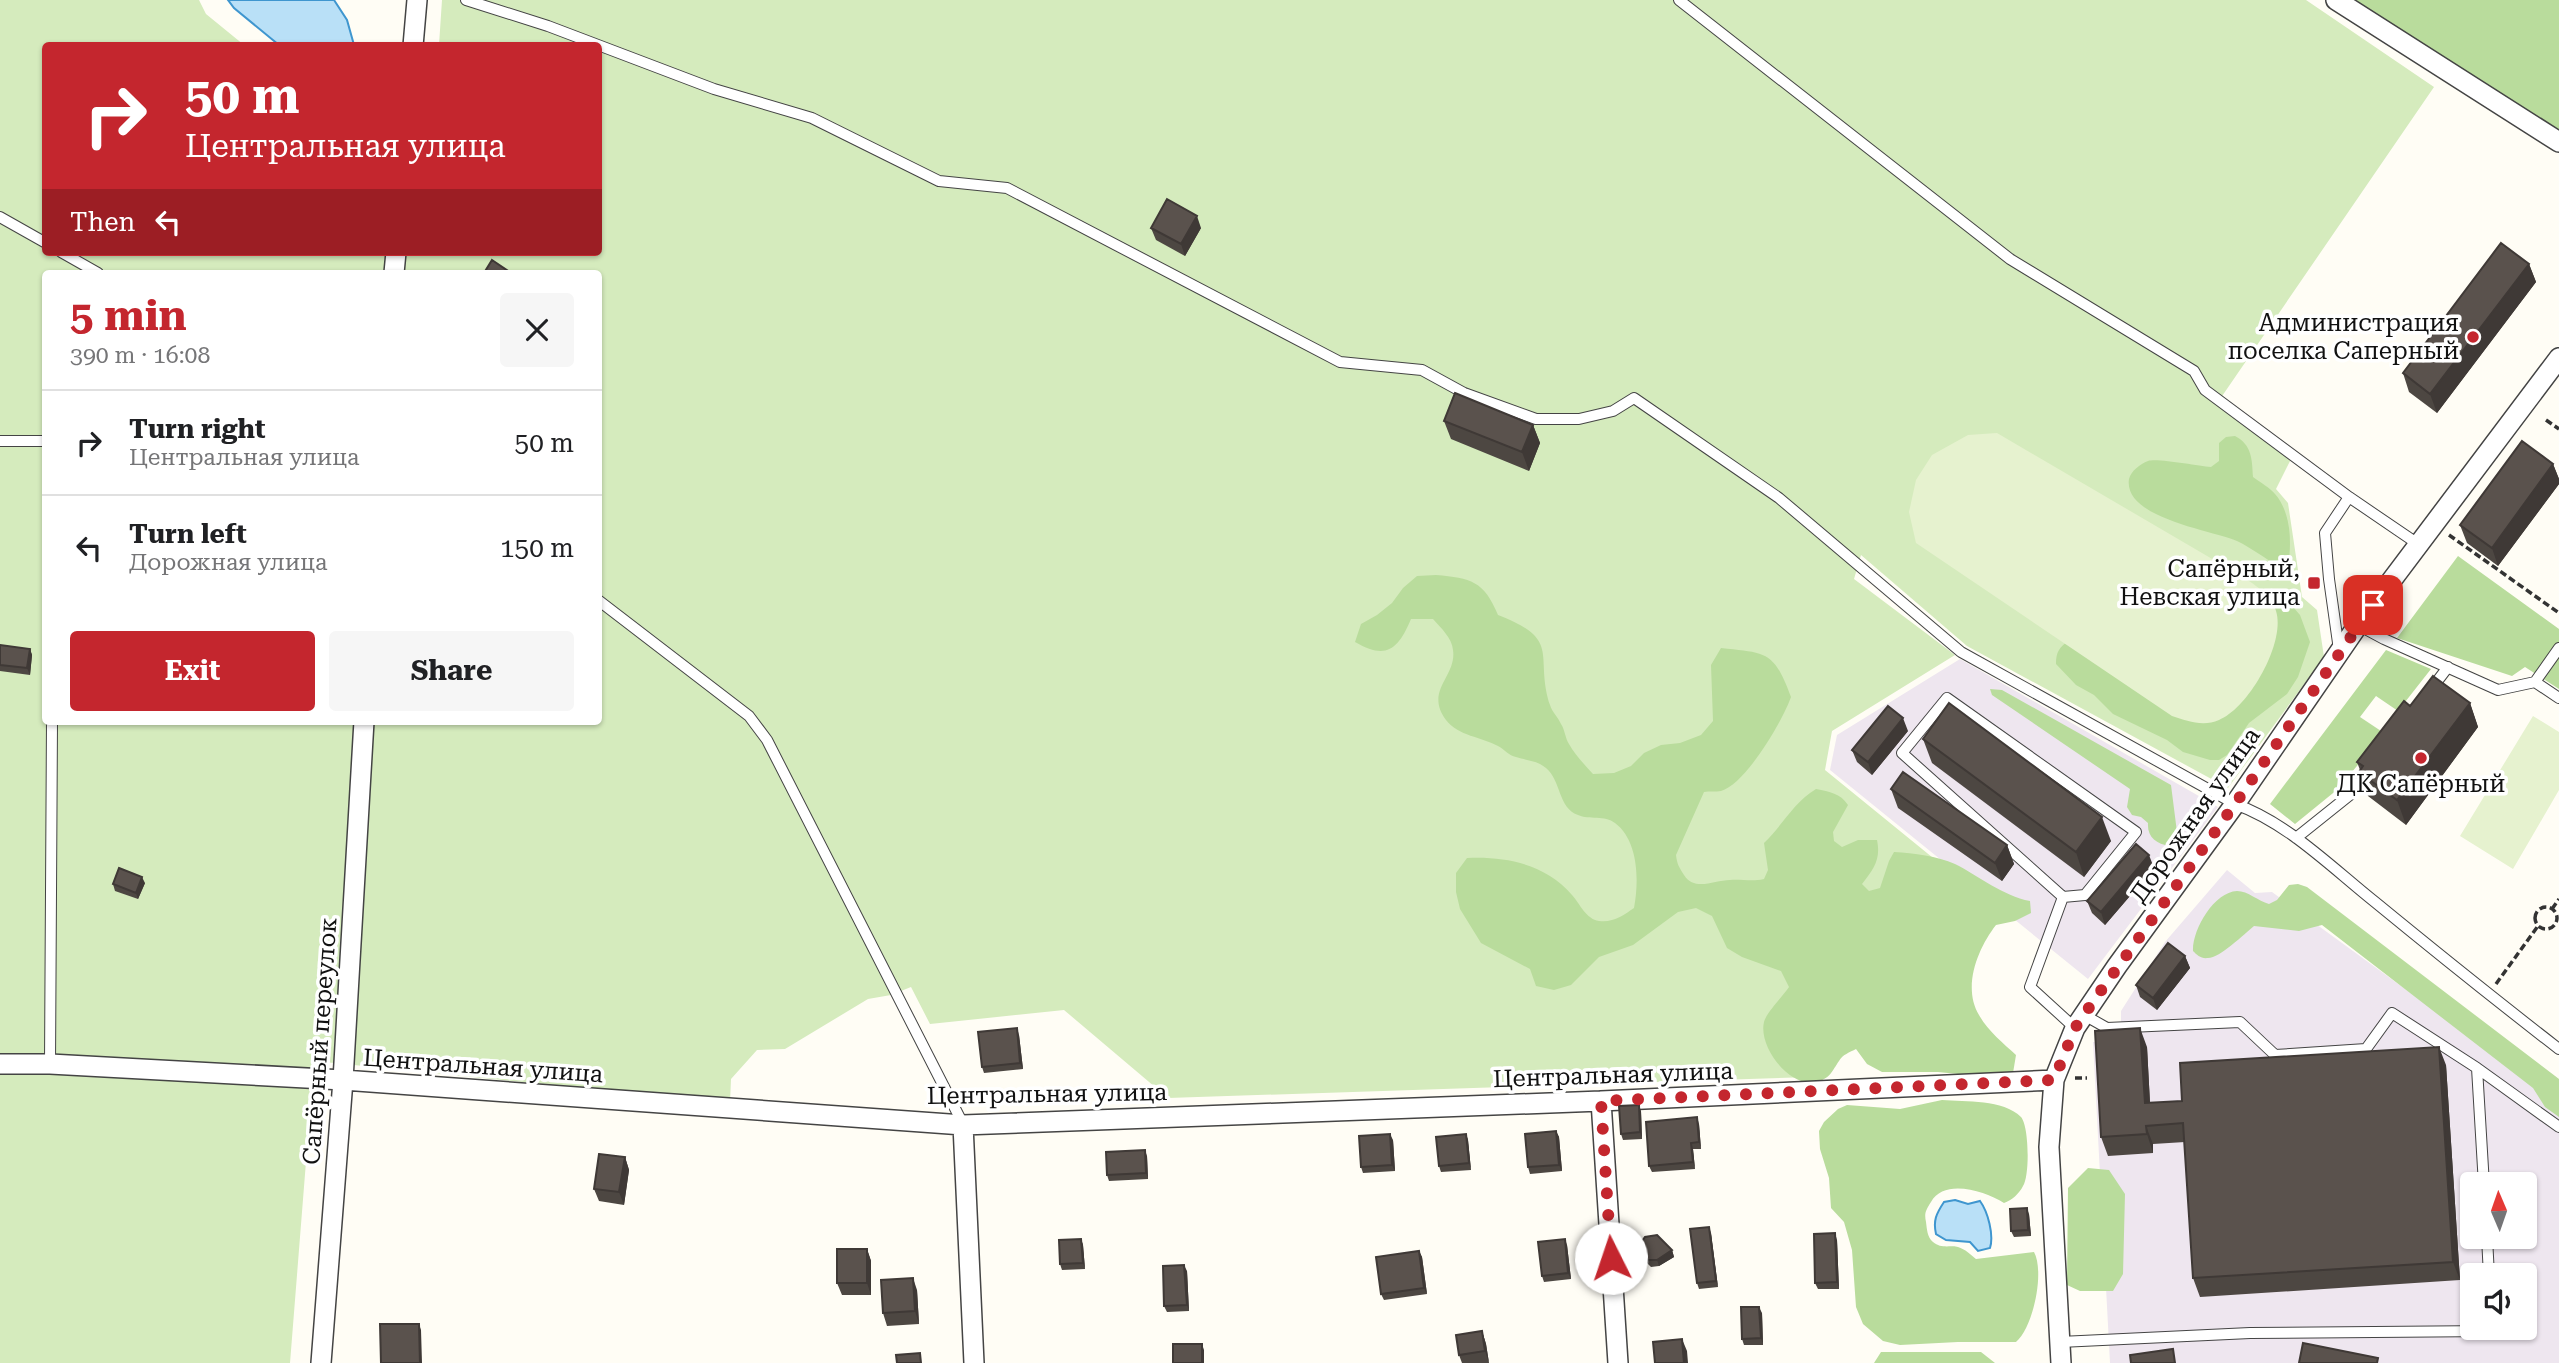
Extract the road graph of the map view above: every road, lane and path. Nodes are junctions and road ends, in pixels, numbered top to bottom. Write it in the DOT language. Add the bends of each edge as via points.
graph roads {
  1 [pos="417,0"];
  2 [pos="466,0"];
  3 [pos="1679,0"];
  4 [pos="2336,0"];
  5 [pos="413,42"];
  6 [pos="590,42"];
  7 [pos="602,46"];
  8 [pos="2559,142"];
  9 [pos="0,217"];
  10 [pos="42,241"];
  11 [pos="68,256"];
  12 [pos="93,270"];
  13 [pos="2559,358"];
  14 [pos="2546,420"];
  15 [pos="2559,429"];
  16 [pos="0,441"];
  17 [pos="42,441"];
  18 [pos="2349,497"];
  19 [pos="2433,524"];
  20 [pos="2418,544"];
  21 [pos="602,603"];
  22 [pos="2559,613"];
  23 [pos="2358,625"];
  24 [pos="2559,648"];
  25 [pos="2339,651"];
  26 [pos="2448,667"];
  27 [pos="2535,682"];
  28 [pos="2559,698"];
  29 [pos="2424,699"];
  30 [pos="52,725"];
  31 [pos="364,725"];
  32 [pos="2375,762"];
  33 [pos="2235,804"];
  34 [pos="2296,838"];
  35 [pos="2063,897"];
  36 [pos="2559,899"];
  37 [pos="2552,909"];
  38 [pos="2554,925"];
  39 [pos="2538,926"];
  40 [pos="2559,928"];
  41 [pos="2488,994"];
  42 [pos="2080,1022"];
  43 [pos="2559,1049"];
  44 [pos="50,1064"];
  45 [pos="0,1065"];
  46 [pos="2477,1068"];
  47 [pos="343,1080"];
  48 [pos="2054,1080"];
  49 [pos="1601,1101"];
  50 [pos="963,1125"];
  51 [pos="2559,1127"];
  52 [pos="2483,1172"];
  53 [pos="2460,1331"];
  54 [pos="2060,1342"];
  55 [pos="321,1363"];
  56 [pos="974,1363"];
  57 [pos="1618,1363"];
  58 [pos="2061,1363"];
  1 -- 5 [label="street"];
  2 -- 6 [label="lane"];
  3 -- 18 [label="lane" via="2010,259 2194,371 2205,390"];
  4 -- 8 [label="street"];
  7 -- 33 [label="lane" via="714,89 812,118 939,181 1007,188 1340,362 1422,369 1464,393 1536,419 1579,419 1613,411 1634,398 1779,498 1961,652"];
  9 -- 10 [label="lane"];
  11 -- 12 [label="lane"];
  13 -- 19 [label="street, Дорожная улица"];
  14 -- 15 [label="path"];
  16 -- 17 [label="lane"];
  18 -- 20 [label="lane"];
  18 -- 25 [label="lane" via="2325,533"];
  19 -- 20 [label="street, Дорожная улица"];
  19 -- 22 [label="path"];
  20 -- 23 [label="street, Дорожная улица"];
  21 -- 50 [label="lane" via="740,708 767,740"];
  23 -- 25 [label="street, Дорожная улица"];
  23 -- 26 [label="lane"];
  24 -- 27 [label="lane"];
  25 -- 33 [label="street, Дорожная улица"];
  26 -- 27 [label="lane" via="2498,690"];
  26 -- 29 [label="lane"];
  27 -- 28 [label="lane"];
  30 -- 44 [label="lane"];
  31 -- 47 [label="street, Сапёрный переулок"];
  32 -- 34 [label="lane" via="2351,794"];
  33 -- 34 [label="lane" via="2258,812"];
  33 -- 42 [label="street, Дорожная улица"];
  34 -- 41 [label="lane"];
  35 -- 35 [label="lane" via="1902,753 1947,698 2136,832 2085,895"];
  35 -- 42 [label="lane" via="2030,987"];
  36 -- 37 [label="path"];
  37 -- 38 [label="path"];
  37 -- 39 [label="path" via="2541,908 2536,913"];
  38 -- 39 [label="path" via="2548,929"];
  38 -- 40 [label="path"];
  39 -- 41 [label="path"];
  41 -- 43 [label="lane"];
  42 -- 46 [label="lane" via="2107,1028 2240,1022 2275,1055 2366,1049 2392,1013"];
  42 -- 48 [label="street, Дорожная улица"];
  44 -- 45 [label="street, Центральная улица"];
  44 -- 47 [label="street, Центральная улица"];
  46 -- 51 [label="lane"];
  46 -- 52 [label="lane"];
  47 -- 50 [label="street, Центральная улица"];
  47 -- 55 [label="street, Сапёрный переулок"];
  48 -- 49 [label="street, Центральная улица"];
  48 -- 54 [label="street, Дорожная улица" via="2049,1147"];
  49 -- 50 [label="street, Центральная улица"];
  49 -- 57 [label="street"];
  50 -- 56 [label="street"];
  53 -- 54 [label="lane" via="2250,1333"];
  54 -- 58 [label="street, Дорожная улица"];
}
